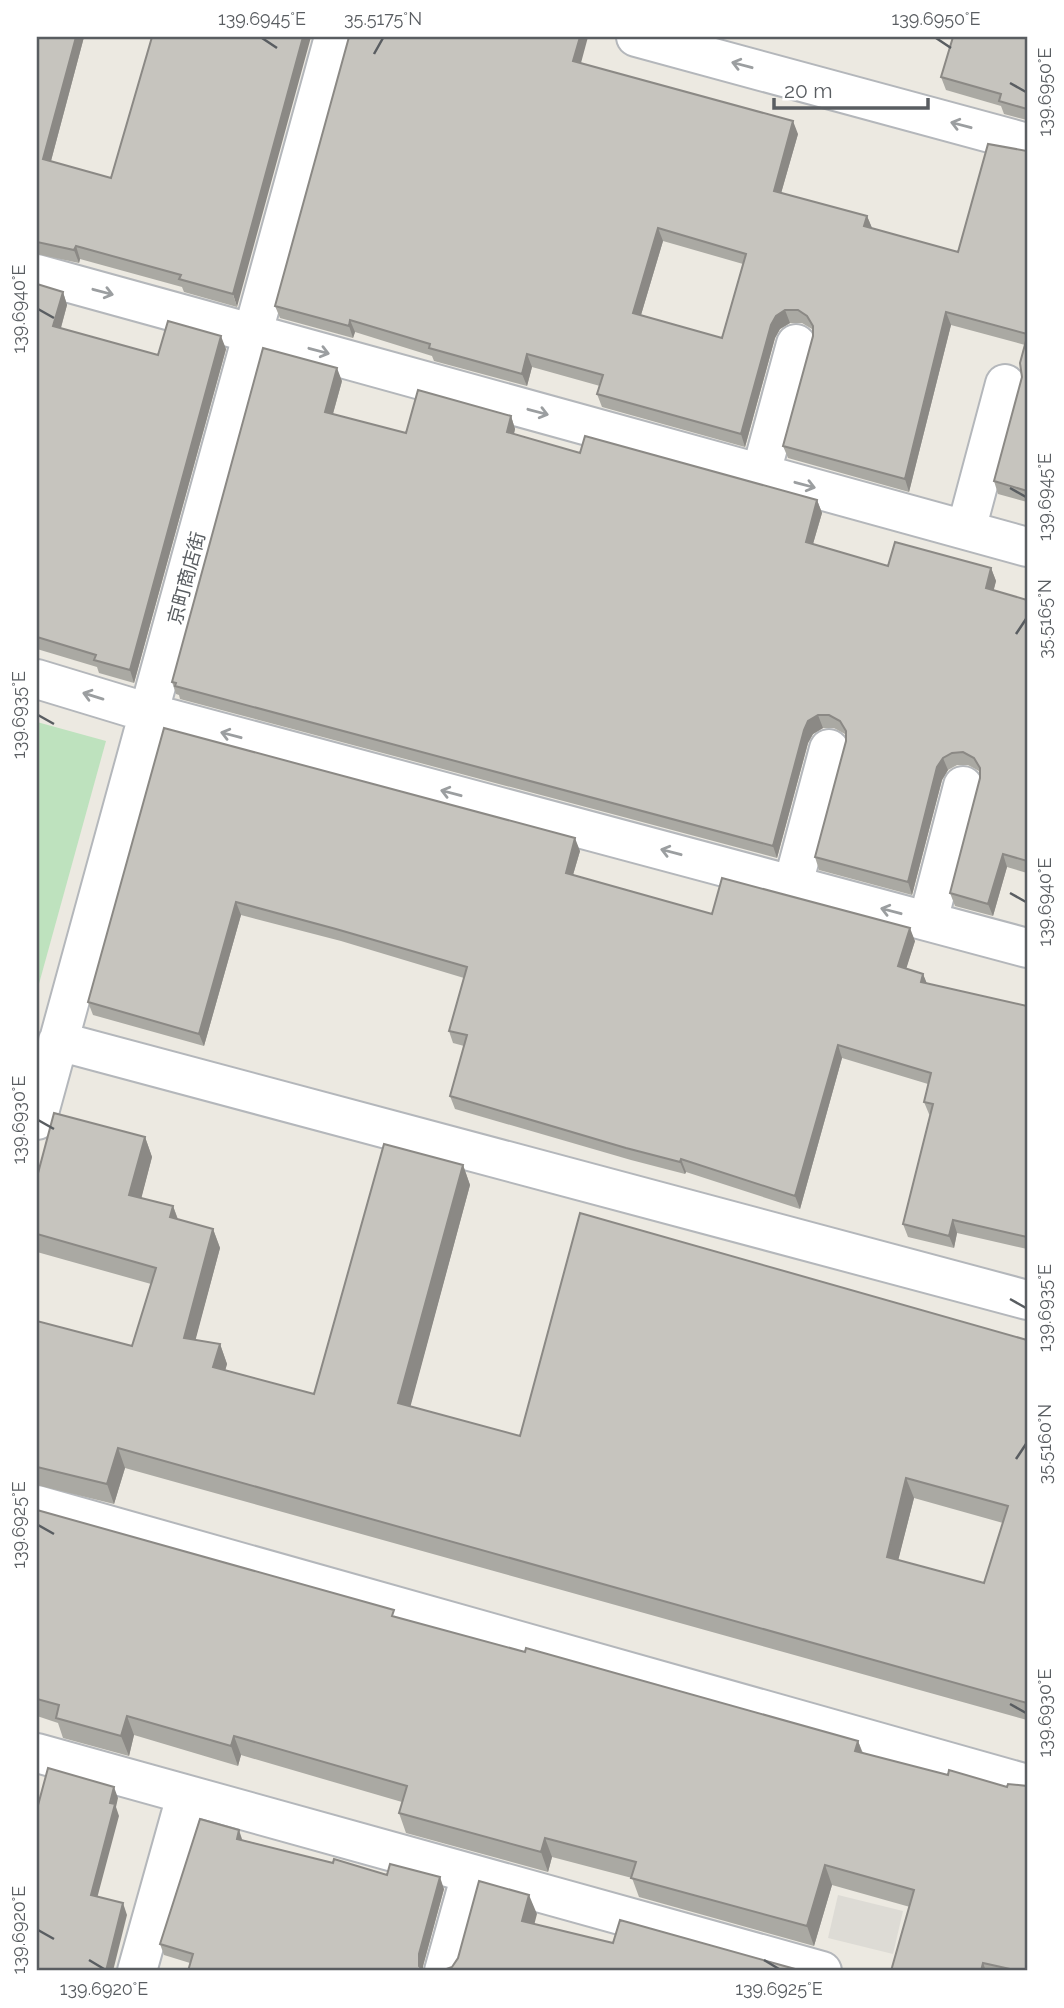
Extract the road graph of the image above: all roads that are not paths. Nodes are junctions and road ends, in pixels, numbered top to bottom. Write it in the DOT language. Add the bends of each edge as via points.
graph roads {
  1 [pos="334,37"];
  2 [pos="636,37"];
  3 [pos="1027,142"];
  4 [pos="37,274"];
  5 [pos="253,333"];
  6 [pos="796,344"];
  7 [pos="1005,384"];
  8 [pos="761,473"];
  9 [pos="966,530"];
  10 [pos="1027,547"];
  11 [pos="37,679"];
  12 [pos="149,713"];
  13 [pos="830,749"];
  14 [pos="963,786"];
  15 [pos="793,884"];
  16 [pos="928,921"];
  17 [pos="1027,948"];
  18 [pos="58,1041"];
  19 [pos="37,1120"];
  20 [pos="1027,1300"];
  21 [pos="37,1505"];
  22 [pos="37,1753"];
  23 [pos="1027,1784"];
  24 [pos="186,1796"];
  25 [pos="471,1874"];
  26 [pos="764,1964"];
  27 [pos="137,1971"];
  28 [pos="443,1971"];
  29 [pos="822,1971"];
  1 -- 5 [label="street, 京町商店街"];
  3 -- 2 [label="street, one-way"];
  4 -- 5 [label="street, one-way"];
  5 -- 8 [label="street, one-way"];
  5 -- 12 [label="street, 京町商店街"];
  6 -- 8 [label="street"];
  7 -- 9 [label="street"];
  8 -- 9 [label="street, one-way"];
  9 -- 10 [label="street"];
  12 -- 11 [label="street, one-way"];
  15 -- 12 [label="street, one-way"];
  12 -- 18 [label="street, 京町商店街"];
  13 -- 15 [label="street"];
  14 -- 16 [label="street"];
  16 -- 15 [label="street, one-way"];
  16 -- 17 [label="street"];
  18 -- 19 [label="street, 京町商店街"];
  18 -- 20 [label="street"];
  21 -- 23 [label="street"];
  22 -- 24 [label="street"];
  24 -- 25 [label="street"];
  24 -- 27 [label="street"];
  25 -- 26 [label="street"];
  25 -- 28 [label="street"];
  26 -- 29 [label="street"];
}
